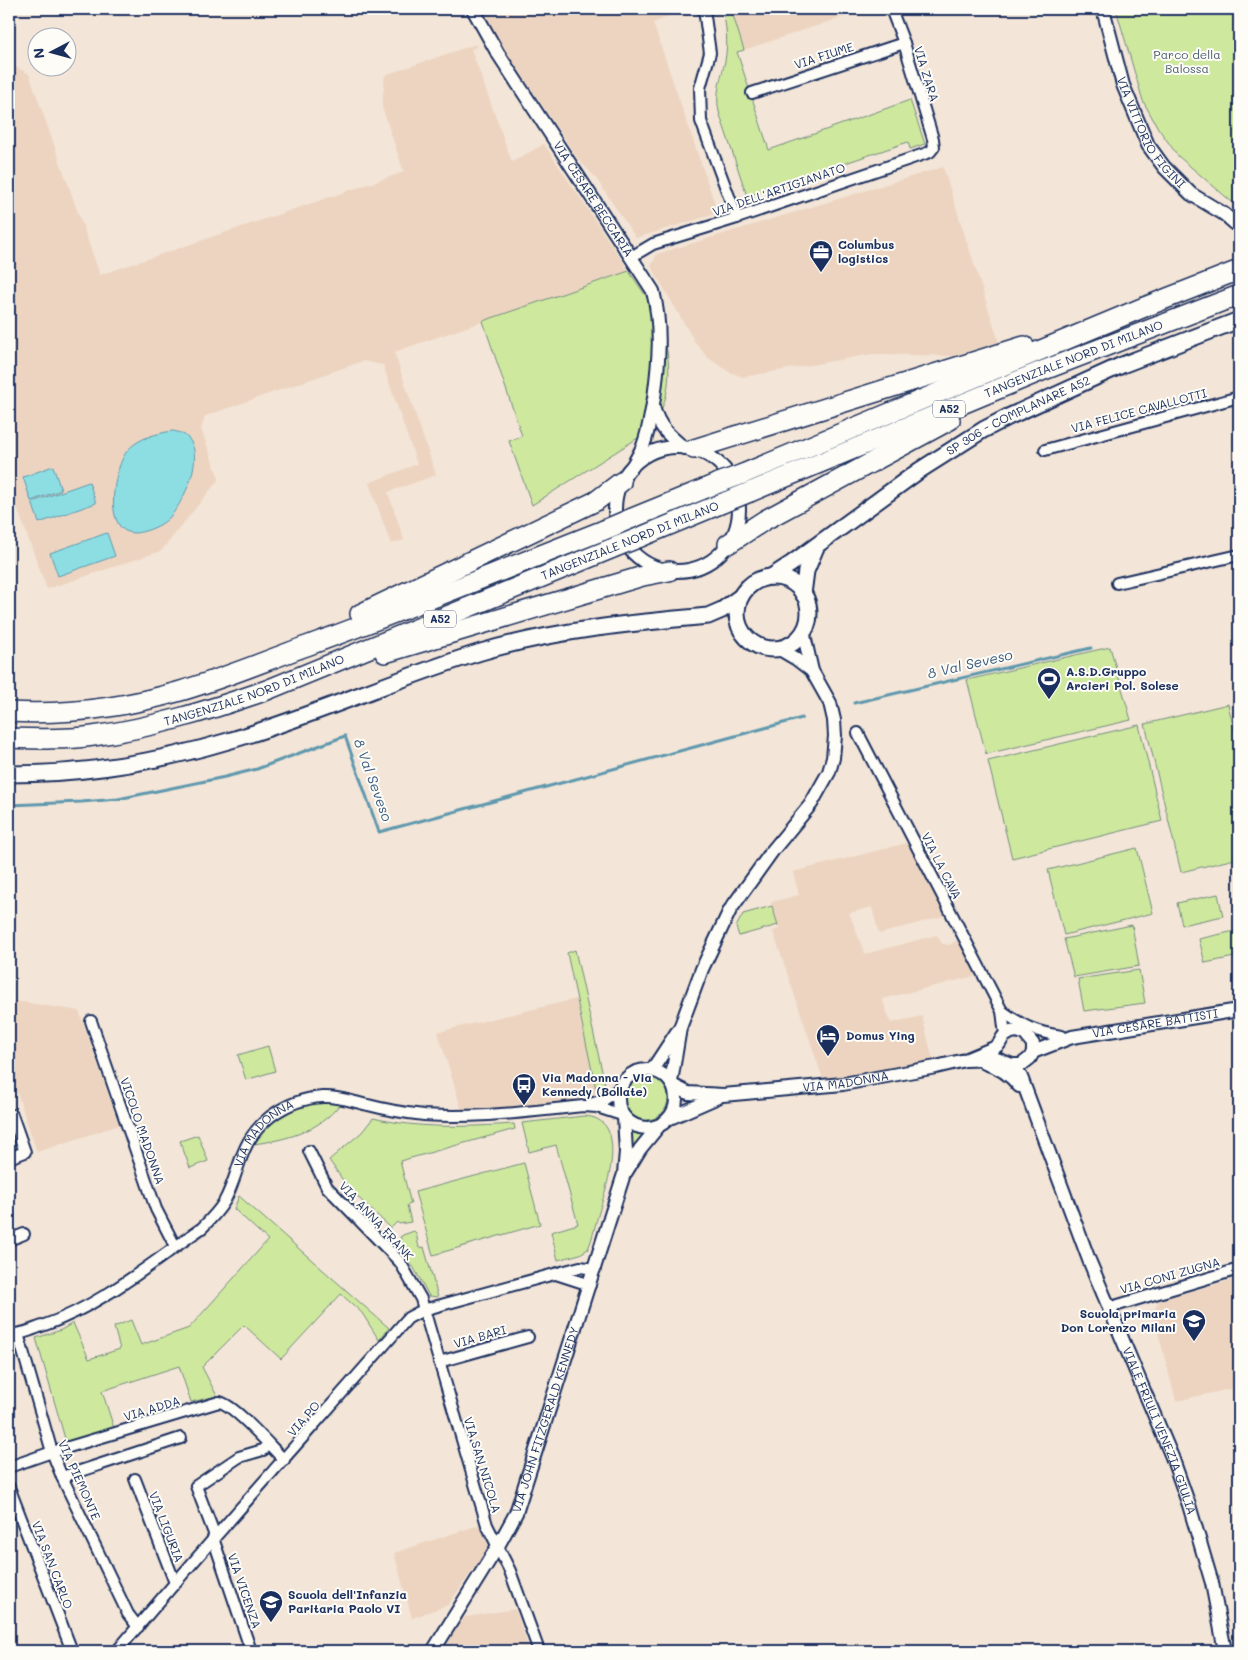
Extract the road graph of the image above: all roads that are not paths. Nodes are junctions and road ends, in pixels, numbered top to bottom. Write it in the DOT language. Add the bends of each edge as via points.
graph roads {
  1 [pos="473,9"];
  2 [pos="704,9"];
  3 [pos="891,9"];
  4 [pos="1103,9"];
  5 [pos="904,43"];
  6 [pos="752,93"];
  7 [pos="934,147"];
  8 [pos="737,218"];
  9 [pos="1239,227"];
  10 [pos="632,257"];
  11 [pos="1239,270"];
  12 [pos="1239,294"];
  13 [pos="1142,308"];
  14 [pos="1239,320"];
  15 [pos="1039,372"];
  16 [pos="1239,397"];
  17 [pos="653,405"];
  18 [pos="689,449"];
  19 [pos="1045,450"];
  20 [pos="632,467"];
  21 [pos="621,482"];
  22 [pos="728,544"];
  23 [pos="816,546"];
  24 [pos="1239,555"];
  25 [pos="669,571"];
  26 [pos="771,577"];
  27 [pos="1117,583"];
  28 [pos="803,594"];
  29 [pos="740,597"];
  30 [pos="708,616"];
  31 [pos="741,630"];
  32 [pos="803,631"];
  33 [pos="778,648"];
  34 [pos="256,664"];
  35 [pos="812,672"];
  36 [pos="267,690"];
  37 [pos="9,712"];
  38 [pos="858,733"];
  39 [pos="9,738"];
  40 [pos="9,774"];
  41 [pos="1239,1010"];
  42 [pos="1002,1011"];
  43 [pos="91,1021"];
  44 [pos="680,1028"];
  45 [pos="1006,1036"];
  46 [pos="1067,1037"];
  47 [pos="1030,1038"];
  48 [pos="1032,1055"];
  49 [pos="970,1060"];
  50 [pos="1008,1063"];
  51 [pos="652,1070"];
  52 [pos="672,1084"];
  53 [pos="619,1089"];
  54 [pos="723,1095"];
  55 [pos="1027,1095"];
  56 [pos="584,1106"];
  57 [pos="10,1116"];
  58 [pos="623,1116"];
  59 [pos="670,1118"];
  60 [pos="658,1127"];
  61 [pos="1042,1132"];
  62 [pos="309,1151"];
  63 [pos="9,1158"];
  64 [pos="624,1174"];
  65 [pos="24,1234"];
  66 [pos="9,1240"];
  67 [pos="175,1246"];
  68 [pos="595,1268"];
  69 [pos="1239,1269"];
  70 [pos="555,1274"];
  71 [pos="590,1286"];
  72 [pos="1108,1308"];
  73 [pos="423,1310"];
  74 [pos="14,1334"];
  75 [pos="528,1337"];
  76 [pos="439,1362"];
  77 [pos="181,1438"];
  78 [pos="269,1445"];
  79 [pos="52,1452"];
  80 [pos="284,1460"];
  81 [pos="9,1467"];
  82 [pos="62,1477"];
  83 [pos="135,1479"];
  84 [pos="9,1487"];
  85 [pos="214,1537"];
  86 [pos="498,1546"];
  87 [pos="174,1583"];
  88 [pos="138,1627"];
  89 [pos="72,1651"];
  90 [pos="117,1651"];
  91 [pos="251,1651"];
  92 [pos="432,1651"];
  93 [pos="539,1651"];
  94 [pos="1225,1651"];
  1 -- 10 [label="street, VIA CESARE BECCARIA" via="497,52"];
  2 -- 8 [label="street" via="710,53 700,88 702,121"];
  3 -- 5 [label="street, VIA ZARA"];
  4 -- 9 [label="street, VIA VITTORIO FIGINI" via="1123,85 1148,145 1191,194"];
  5 -- 6 [label="street, VIA FIUME"];
  5 -- 7 [label="street, VIA ZARA"];
  7 -- 8 [label="street, VIA DELL'ARTIGIANATO" via="930,152"];
  8 -- 10 [label="street, VIA DELL'ARTIGIANATO" via="653,244"];
  10 -- 17 [label="street, VIA CESARE BECCARIA" via="653,291 658,312 660,353"];
  11 -- 13 [label="highway, TANGENZIALE NORD DI MILANO / A52"];
  12 -- 15 [label="highway, TANGENZIALE NORD DI MILANO / A52"];
  13 -- 18 [label="highway"];
  13 -- 34 [label="highway, TANGENZIALE NORD DI MILANO / A52, bridge" via="604,530"];
  14 -- 23 [label="main road, SP 306 - COMPLANARE A52" via="1122,365 1008,417 920,470"];
  15 -- 22 [label="highway" via="766,520"];
  15 -- 36 [label="highway, TANGENZIALE NORD DI MILANO / A52, bridge"];
  16 -- 19 [label="street, VIA FELICE CAVALLOTTI"];
  17 -- 18 [label="street, VIA CESARE BECCARIA" via="663,429"];
  17 -- 20 [label="street, VIA CESARE BECCARIA" via="643,448"];
  18 -- 20 [label="street" via="665,448 639,460"];
  18 -- 22 [label="street" via="712,458 720,465 736,492 739,514 734,535"];
  20 -- 21 [label="street"];
  21 -- 25 [label="street" via="615,509 621,536 638,557"];
  21 -- 34 [label="highway" via="596,501"];
  22 -- 25 [label="street" via="718,556 703,565 690,570"];
  23 -- 26 [label="main road, SP 306 - COMPLANARE A52"];
  23 -- 28 [label="main road" via="807,566"];
  24 -- 27 [label="street"];
  25 -- 36 [label="highway"];
  26 -- 28 [label="main road" via="789,581"];
  26 -- 29 [label="main road" via="753,583"];
  28 -- 32 [label="main road" via="808,612"];
  29 -- 30 [label="main road"];
  29 -- 31 [label="main road" via="737,610"];
  30 -- 31 [label="main road"];
  30 -- 40 [label="main road" via="599,626 511,644 200,749 97,768"];
  31 -- 33 [label="main road" via="763,647"];
  32 -- 33 [label="main road" via="795,640"];
  32 -- 35 [label="street"];
  33 -- 35 [label="street"];
  34 -- 37 [label="highway, TANGENZIALE NORD DI MILANO / A52" via="206,683 135,702 90,710"];
  35 -- 44 [label="street" via="830,704 834,720 836,736 828,772 811,804 730,910 702,969"];
  36 -- 39 [label="highway, TANGENZIALE NORD DI MILANO / A52" via="161,724 92,737"];
  38 -- 42 [label="street, VIA LA CAVA"];
  41 -- 46 [label="street, VIA CESARE BATTISTI"];
  42 -- 45 [label="street, VIA LA CAVA"];
  42 -- 46 [label="street, VIA CESARE BATTISTI" via="1039,1032"];
  43 -- 67 [label="street, VICOLO MADONNA" via="156,1209"];
  44 -- 51 [label="street"];
  44 -- 52 [label="street"];
  45 -- 47 [label="street" via="1023,1032"];
  45 -- 49 [label="street" via="994,1048"];
  45 -- 50 [label="street" via="1000,1054"];
  46 -- 47 [label="street, VIA CESARE BATTISTI"];
  46 -- 48 [label="street, VIA CESARE BATTISTI"];
  47 -- 48 [label="street"];
  48 -- 50 [label="street" via="1021,1065"];
  48 -- 61 [label="street, VIALE FRIULI VENEZIA GIULIA" via="1028,1073"];
  49 -- 50 [label="street" via="997,1059"];
  49 -- 54 [label="street, VIA MADONNA" via="843,1084"];
  49 -- 55 [label="street" via="992,1065 1011,1075"];
  50 -- 55 [label="street, VIALE FRIULI VENEZIA GIULIA" via="1018,1071"];
  51 -- 52 [label="street" via="664,1075"];
  51 -- 53 [label="street" via="632,1074"];
  52 -- 54 [label="street, VIA MADONNA" via="688,1092"];
  52 -- 59 [label="street" via="677,1099"];
  53 -- 56 [label="street, VIA MADONNA" via="604,1100"];
  53 -- 58 [label="street" via="618,1103"];
  54 -- 59 [label="street, VIA MADONNA"];
  55 -- 61 [label="street, VIALE FRIULI VENEZIA GIULIA"];
  56 -- 58 [label="street, VIA MADONNA"];
  56 -- 67 [label="street, VIA MADONNA" via="444,1116 392,1111 333,1097 300,1101 270,1117 252,1135 244,1146 218,1211 202,1228"];
  57 -- 63 [label="street" via="25,1152"];
  58 -- 60 [label="street" via="638,1127"];
  58 -- 64 [label="street, VIA JOHN FITZGERALD KENNEDY"];
  59 -- 60 [label="street"];
  60 -- 64 [label="street, VIA JOHN FITZGERALD KENNEDY"];
  61 -- 72 [label="street, VIALE FRIULI VENEZIA GIULIA"];
  62 -- 73 [label="street, VIA ANNA FRANK" via="327,1187 400,1262 421,1299"];
  64 -- 68 [label="street, VIA JOHN FITZGERALD KENNEDY"];
  65 -- 66 [label="street"];
  67 -- 74 [label="street, VIA MADONNA" via="80,1310 55,1322"];
  68 -- 70 [label="street, VIA PO" via="580,1267"];
  68 -- 71 [label="street, VIA JOHN FITZGERALD KENNEDY"];
  69 -- 72 [label="street, VIA CONI ZUGNA"];
  70 -- 71 [label="street"];
  70 -- 73 [label="street, VIA PO"];
  71 -- 86 [label="street, VIA JOHN FITZGERALD KENNEDY" via="516,1513"];
  72 -- 94 [label="street, VIALE FRIULI VENEZIA GIULIA" via="1172,1457 1189,1505 1212,1583"];
  73 -- 76 [label="street, VIA SAN NICOLA"];
  73 -- 80 [label="street, VIA PO" via="408,1318"];
  74 -- 79 [label="street, VIA PIEMONTE"];
  75 -- 76 [label="street, VIA BARI"];
  76 -- 86 [label="street, VIA SAN NICOLA" via="487,1525"];
  77 -- 82 [label="street"];
  78 -- 79 [label="street, VIA ADDA" via="219,1402"];
  78 -- 80 [label="street, VIA ADDA"];
  78 -- 85 [label="street, VIA VICENZA" via="264,1450 233,1460 196,1486"];
  79 -- 81 [label="street, VIA ADDA"];
  79 -- 82 [label="street, VIA PIEMONTE"];
  80 -- 85 [label="street, VIA PO"];
  82 -- 88 [label="street, VIA PIEMONTE" via="128,1614"];
  83 -- 87 [label="street, VIA LIGURIA"];
  84 -- 89 [label="street, VIA SAN CARLO"];
  85 -- 87 [label="street, VIA PO"];
  85 -- 91 [label="street, VIA VICENZA"];
  86 -- 92 [label="street, VIA JOHN FITZGERALD KENNEDY"];
  86 -- 93 [label="street, VIA SAN NICOLA"];
  87 -- 88 [label="street, VIA PO"];
  88 -- 90 [label="street, VIA PO"];
}
